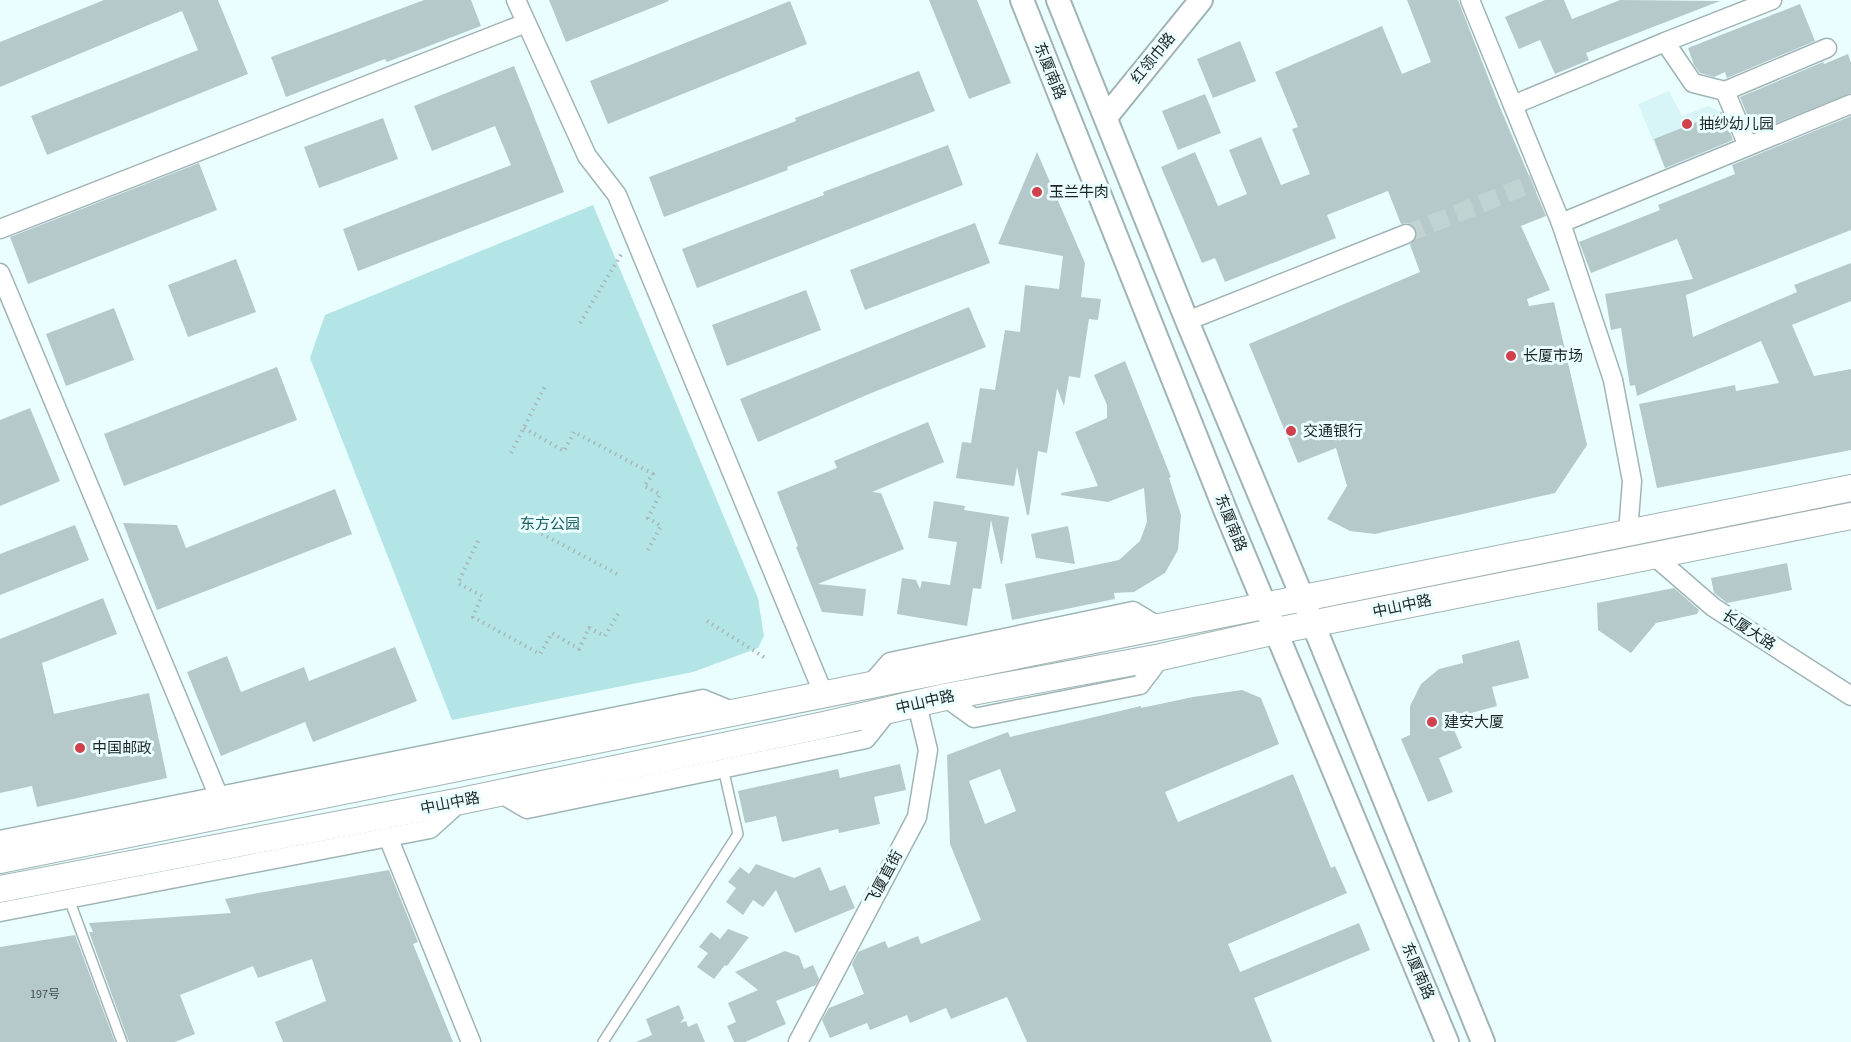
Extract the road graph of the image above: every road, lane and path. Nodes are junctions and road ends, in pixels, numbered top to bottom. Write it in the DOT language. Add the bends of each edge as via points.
graph roads {
  1 [pos="516,0"];
  2 [pos="1022,0"];
  3 [pos="1058,0"];
  4 [pos="1201,0"];
  5 [pos="1470,0"];
  6 [pos="1772,0"];
  7 [pos="526,23"];
  8 [pos="1665,42"];
  9 [pos="1827,48"];
  10 [pos="1725,91"];
  11 [pos="1851,104"];
  12 [pos="1513,105"];
  13 [pos="1106,117"];
  14 [pos="1748,146"];
  15 [pos="1561,223"];
  16 [pos="0,229"];
  17 [pos="633,234"];
  18 [pos="1406,234"];
  19 [pos="0,273"];
  20 [pos="1187,321"];
  21 [pos="580,323"];
  22 [pos="545,386"];
  23 [pos="524,428"];
  24 [pos="511,453"];
  25 [pos="1851,488"];
  26 [pos="1851,516"];
  27 [pos="531,528"];
  28 [pos="1628,532"];
  29 [pos="478,541"];
  30 [pos="648,550"];
  31 [pos="1653,555"];
  32 [pos="619,575"];
  33 [pos="1303,599"];
  34 [pos="1266,607"];
  35 [pos="619,612"];
  36 [pos="707,621"];
  37 [pos="1313,625"];
  38 [pos="1276,631"];
  39 [pos="767,659"];
  40 [pos="824,695"];
  41 [pos="1851,696"];
  42 [pos="917,704"];
  43 [pos="889,710"];
  44 [pos="737,712"];
  45 [pos="459,748"];
  46 [pos="723,768"];
  47 [pos="427,775"];
  48 [pos="278,785"];
  49 [pos="500,793"];
  50 [pos="219,797"];
  51 [pos="461,801"];
  52 [pos="252,810"];
  53 [pos="388,837"];
  54 [pos="0,840"];
  55 [pos="222,848"];
  56 [pos="0,860"];
  57 [pos="206,872"];
  58 [pos="79,874"];
  59 [pos="0,889"];
  60 [pos="69,899"];
  61 [pos="0,912"];
  62 [pos="122,1042"];
  63 [pos="471,1042"];
  64 [pos="603,1042"];
  65 [pos="798,1042"];
  66 [pos="1447,1042"];
  67 [pos="1483,1042"];
  1 -- 7 [label="street"];
  2 -- 34 [label="street, 东厦南路"];
  3 -- 13 [label="street"];
  4 -- 13 [label="street, 红领巾路"];
  5 -- 12 [label="street"];
  6 -- 8 [label="street"];
  7 -- 16 [label="street"];
  7 -- 17 [label="street" via="587,156 617,195"];
  8 -- 10 [label="street" via="1693,83"];
  8 -- 12 [label="street"];
  9 -- 10 [label="street"];
  10 -- 14 [label="street"];
  11 -- 14 [label="street"];
  12 -- 15 [label="street" via="1538,181"];
  13 -- 20 [label="street"];
  14 -- 15 [label="street"];
  15 -- 28 [label="street" via="1613,380 1632,481"];
  17 -- 21 [label="path"];
  17 -- 40 [label="street"];
  18 -- 20 [label="street"];
  19 -- 50 [label="street"];
  20 -- 33 [label="street"];
  22 -- 23 [label="path"];
  23 -- 24 [label="path"];
  23 -- 30 [label="path" via="564,451 574,432 653,474 644,486 660,494 648,518 661,526"];
  25 -- 28 [label="main road, 中山中路"];
  26 -- 31 [label="main road, 中山中路"];
  27 -- 32 [label="path"];
  28 -- 33 [label="main road, 中山中路"];
  29 -- 35 [label="path" via="458,583 482,596 473,618 540,654 552,633 579,649 589,628 604,636"];
  31 -- 37 [label="main road, 中山中路"];
  31 -- 41 [label="street, 长厦大路" via="1713,607"];
  33 -- 34 [label="main road, 中山中路"];
  33 -- 37 [label="street"];
  34 -- 38 [label="street, 东厦南路"];
  34 -- 40 [label="main road, 中山中路"];
  36 -- 39 [label="path"];
  37 -- 38 [label="main road, 中山中路"];
  37 -- 67 [label="street"];
  38 -- 42 [label="main road, 中山中路"];
  38 -- 66 [label="street, 东厦南路"];
  40 -- 44 [label="main road, 中山中路"];
  42 -- 43 [label="main road, 中山中路"];
  42 -- 65 [label="street, 飞厦直街" via="928,750 917,817"];
  43 -- 46 [label="street" via="866,739"];
  43 -- 49 [label="main road, 中山中路"];
  44 -- 45 [label="street" via="704,699"];
  44 -- 47 [label="main road, 中山中路"];
  45 -- 47 [label="street"];
  45 -- 48 [label="street"];
  46 -- 49 [label="street" via="527,809"];
  46 -- 64 [label="lane" via="738,834"];
  47 -- 52 [label="main road, 中山中路"];
  48 -- 50 [label="street"];
  48 -- 52 [label="street"];
  49 -- 51 [label="main road, 中山中路"];
  50 -- 54 [label="street"];
  51 -- 53 [label="street" via="430,829"];
  51 -- 55 [label="main road, 中山中路"];
  52 -- 56 [label="main road, 中山中路"];
  53 -- 57 [label="street"];
  53 -- 63 [label="street"];
  55 -- 57 [label="street"];
  55 -- 58 [label="main road, 中山中路"];
  57 -- 60 [label="street"];
  58 -- 59 [label="main road, 中山中路"];
  58 -- 60 [label="street"];
  60 -- 61 [label="street"];
  60 -- 62 [label="lane"];
}
